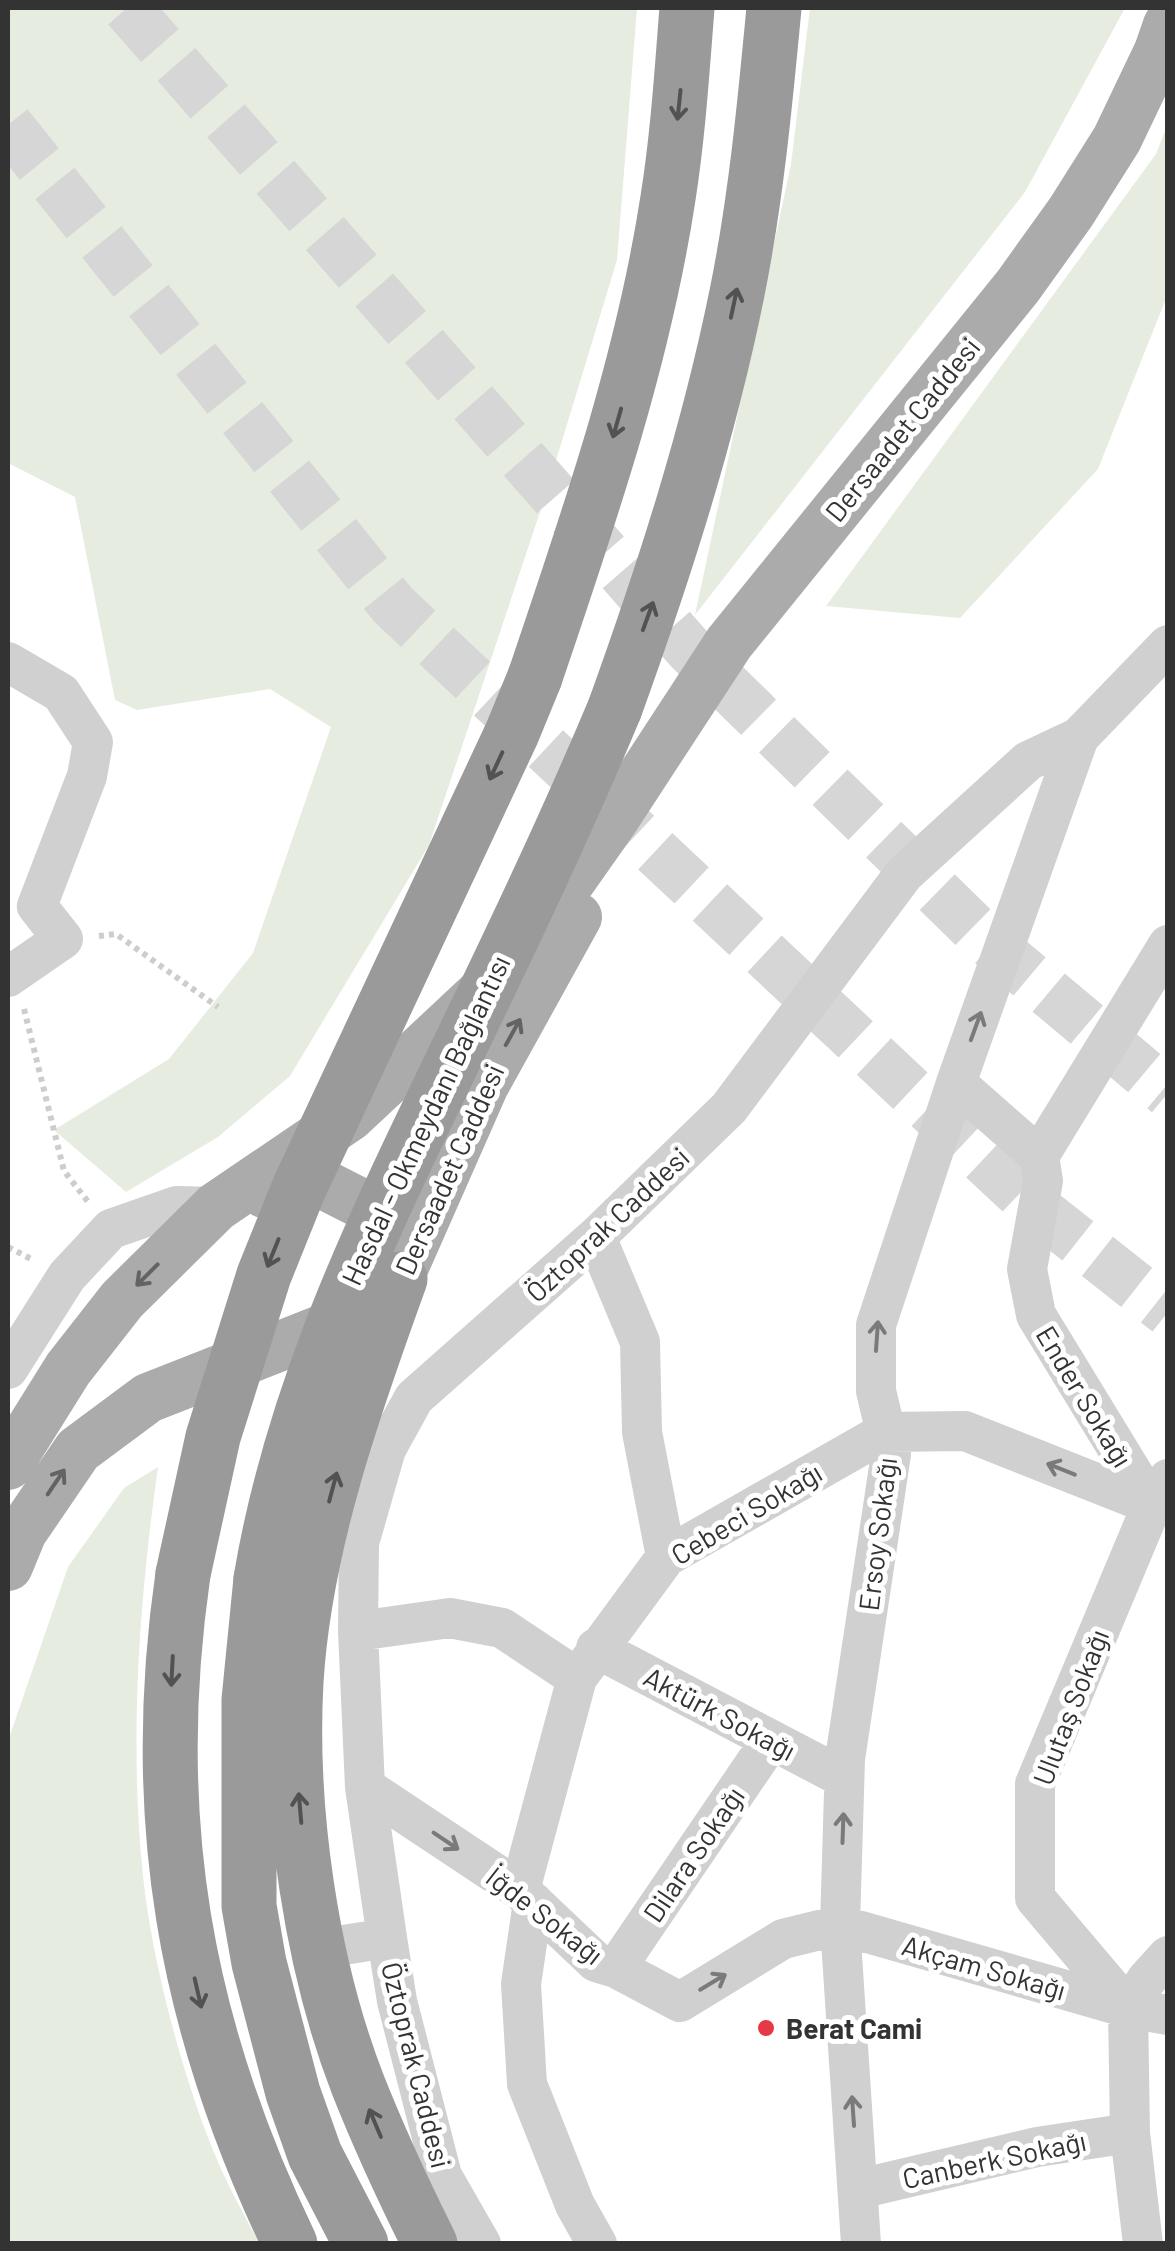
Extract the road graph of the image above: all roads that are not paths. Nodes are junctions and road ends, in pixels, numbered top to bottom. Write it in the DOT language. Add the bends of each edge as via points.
graph roads {
  1 [pos="687,8"];
  2 [pos="774,8"];
  3 [pos="1168,25"];
  4 [pos="1168,645"];
  5 [pos="8,662"];
  6 [pos="1079,737"];
  7 [pos="614,820"];
  8 [pos="1168,945"];
  9 [pos="11,976"];
  10 [pos="956,1083"];
  11 [pos="1038,1156"];
  12 [pos="216,1207"];
  13 [pos="596,1237"];
  14 [pos="400,1279"];
  15 [pos="8,1369"];
  16 [pos="885,1432"];
  17 [pos="8,1465"];
  18 [pos="1160,1492"];
  19 [pos="666,1558"];
  20 [pos="8,1566"];
  21 [pos="358,1630"];
  22 [pos="587,1663"];
  23 [pos="771,1740"];
  24 [pos="844,1778"];
  25 [pos="365,1787"];
  26 [pos="252,1848"];
  27 [pos="527,1896"];
  28 [pos="840,1925"];
  29 [pos="387,1938"];
  30 [pos="319,1949"];
  31 [pos="1168,1956"];
  32 [pos="616,1968"];
  33 [pos="1128,2008"];
  34 [pos="1168,2015"];
  35 [pos="1130,2133"];
  36 [pos="1152,2184"];
  37 [pos="859,2189"];
  38 [pos="290,2244"];
  39 [pos="361,2244"];
  40 [pos="398,2244"];
  41 [pos="430,2244"];
  42 [pos="481,2244"];
  43 [pos="597,2244"];
  44 [pos="861,2244"];
  45 [pos="1143,2244"];
  1 -- 38 [label="highway, one-way, bridge" via="668,198 650,295 588,523 512,734 264,1275 213,1437 183,1574 170,1718 177,1883 227,2096"];
  26 -- 2 [label="highway, Hasdal - Okmeydanı Bağlantısı, one-way, bridge" via="249,1700 260,1579 281,1482 338,1308 564,829 615,708 685,504 737,292"];
  3 -- 7 [label="main road, Dersaadet Caddesi" via="1117,139 1071,212 728,643"];
  4 -- 6 [label="street, Öztoprak Caddesi"];
  5 -- 9 [label="street" via="61,693 93,742 87,776 36,906 63,938"];
  10 -- 6 [label="street, Ersoy Sokağı, one-way"];
  6 -- 13 [label="street, Öztoprak Caddesi" via="1028,761 904,874 728,1108"];
  7 -- 12 [label="main road, Dersaadet Caddesi" via="490,984 350,1116"];
  14 -- 7 [label="main road, Dersaadet Caddesi, one-way" via="484,1085 592,892"];
  8 -- 11 [label="street"];
  10 -- 11 [label="street"];
  16 -- 10 [label="street, Ersoy Sokağı, one-way" via="876,1391 876,1325"];
  11 -- 18 [label="street, Ender Sokağı" via="1043,1181 1027,1268 1036,1315"];
  12 -- 14 [label="main road" via="321,1183 370,1208 398,1248"];
  12 -- 15 [label="street" via="177,1206 110,1229 67,1276"];
  12 -- 17 [label="main road, Dersaadet Caddesi, one-way" via="122,1300 68,1369"];
  13 -- 19 [label="street" via="640,1342 642,1432"];
  13 -- 21 [label="street, Öztoprak Caddesi" via="414,1398 386,1449 359,1543"];
  20 -- 14 [label="main road, Dersaadet Caddesi, one-way" via="22,1532 78,1450 148,1398 372,1310 390,1298"];
  30 -- 14 [label="highway, one-way" via="295,1761 300,1646 356,1402"];
  18 -- 16 [label="street, one-way" via="964,1431"];
  16 -- 19 [label="street, Cebeci Sokağı"];
  16 -- 24 [label="street, Ersoy Sokağı" via="891,1454"];
  18 -- 33 [label="street, Ulutaş Sokağı" via="1034,1784 1036,1898"];
  19 -- 22 [label="street, Cebeci Sokağı"];
  21 -- 22 [label="street, Aktürk Sokağı" via="450,1618 502,1628"];
  21 -- 25 [label="street, Öztoprak Caddesi"];
  22 -- 23 [label="street, Aktürk Sokağı"];
  22 -- 27 [label="street, Cebeci Sokağı"];
  23 -- 24 [label="street, Aktürk Sokağı"];
  23 -- 32 [label="street, Dilara Sokağı"];
  28 -- 24 [label="street, Ersoy Sokağı, one-way"];
  25 -- 27 [label="street, İğde Sokağı, one-way"];
  25 -- 29 [label="street, Öztoprak Caddesi"];
  26 -- 39 [label="highway, Hasdal - Okmeydanı Bağlantısı" via="249,1906 293,2093"];
  26 -- 40 [label="highway" via="342,2138"];
  27 -- 32 [label="street, İğde Sokağı" via="596,1962"];
  27 -- 43 [label="street, Cebeci Sokağı" via="520,1984 527,2084"];
  32 -- 28 [label="street, İğde Sokağı, one-way" via="680,2002 783,1939"];
  28 -- 33 [label="street, Akçam Sokağı"];
  37 -- 28 [label="street, Ersoy Sokağı, one-way"];
  29 -- 30 [label="street, Öztoprak Caddesi"];
  29 -- 42 [label="street, Öztoprak Caddesi" via="396,2001 442,2176"];
  41 -- 30 [label="highway, one-way" via="357,2082"];
  31 -- 33 [label="street"];
  33 -- 34 [label="street, Akçam Sokağı"];
  33 -- 35 [label="street"];
  35 -- 36 [label="street"];
  35 -- 37 [label="street, Canberk Sokağı" via="1037,2147"];
  36 -- 45 [label="street"];
  37 -- 44 [label="street, Ersoy Sokağı"];
}
